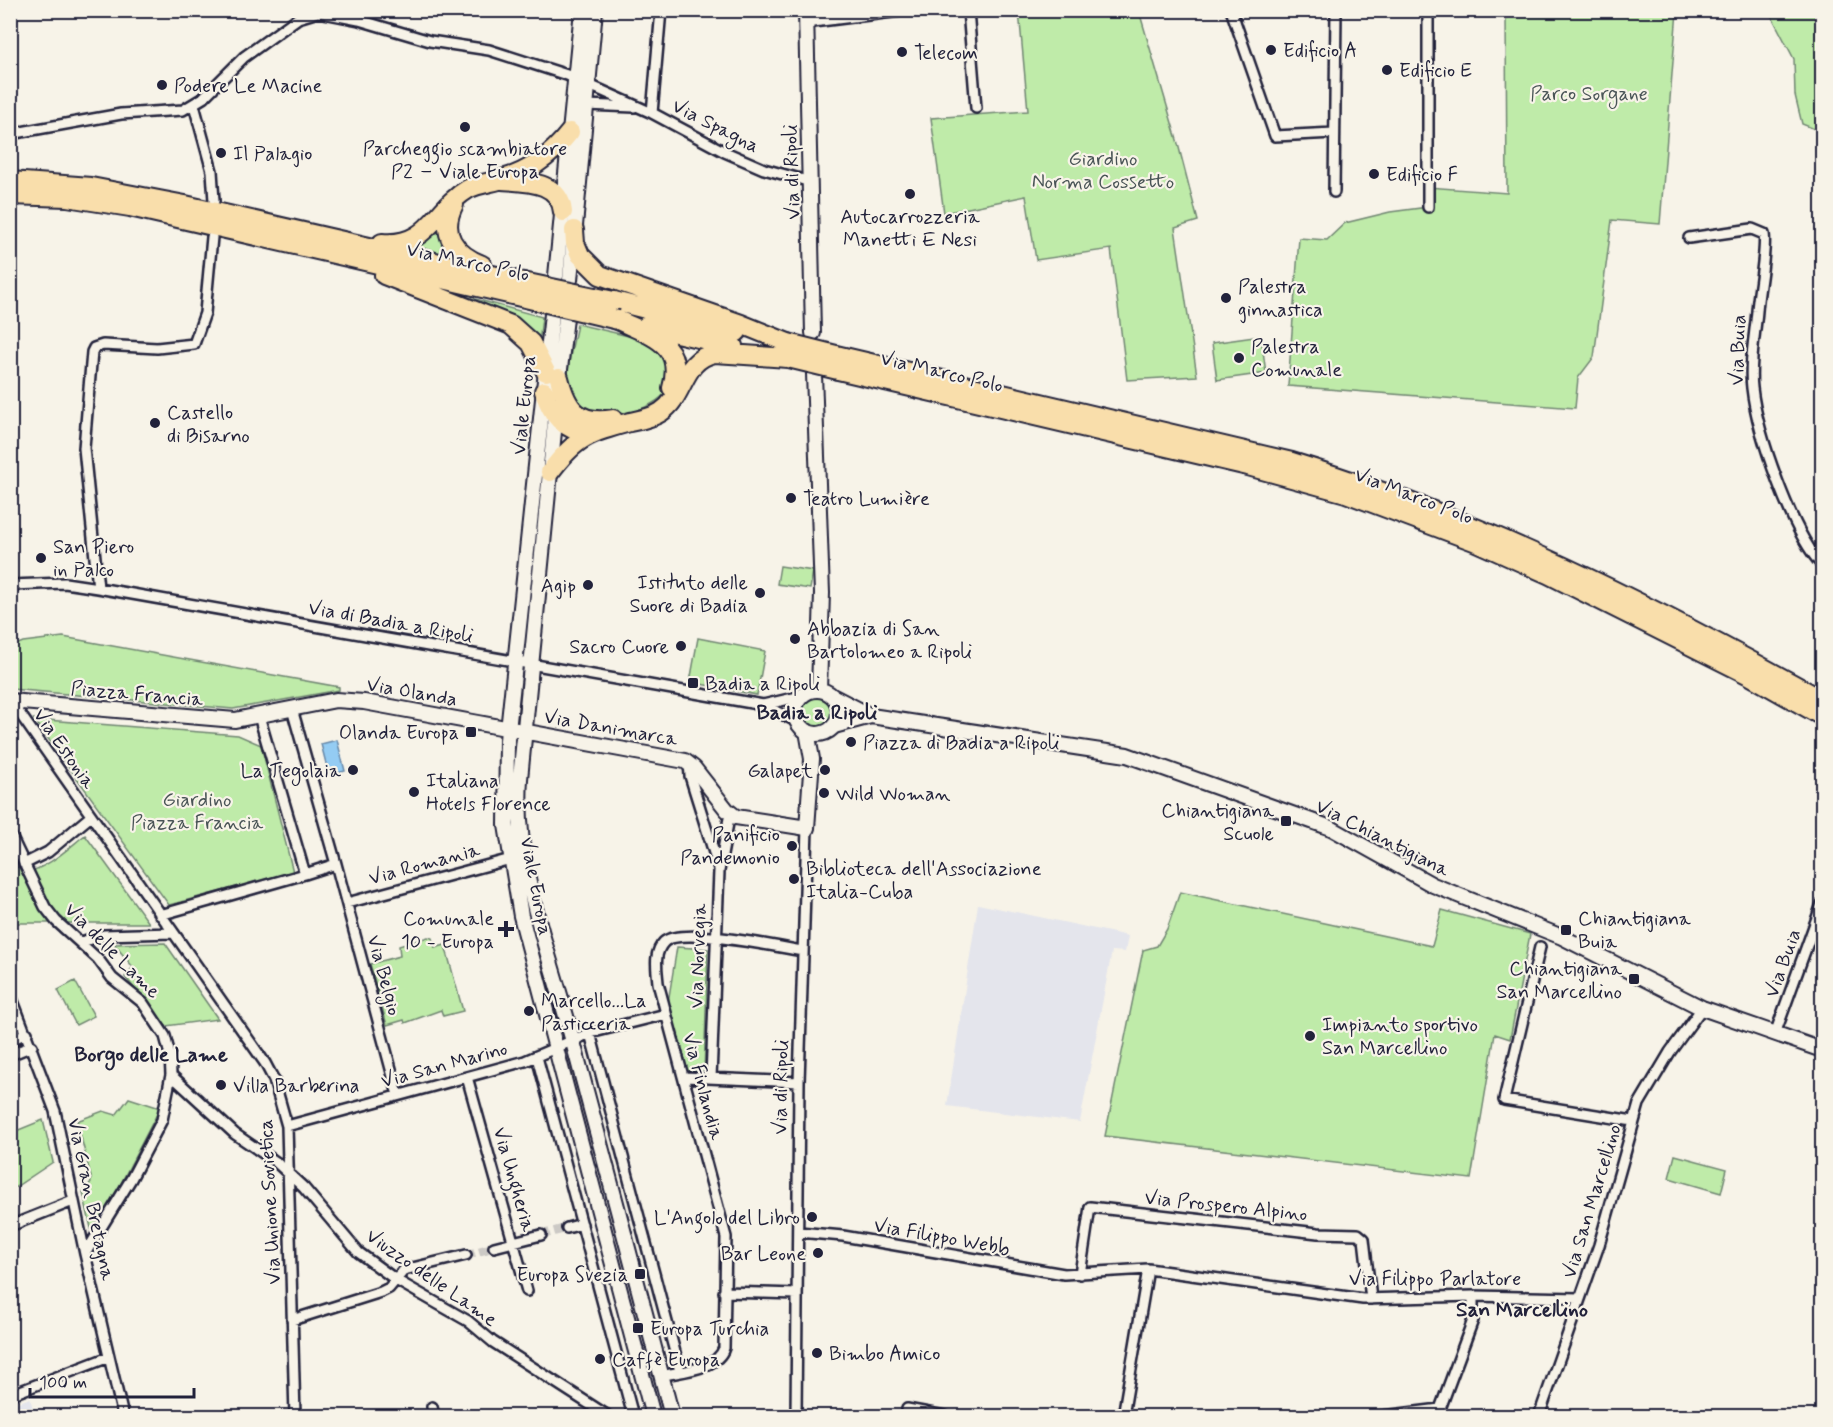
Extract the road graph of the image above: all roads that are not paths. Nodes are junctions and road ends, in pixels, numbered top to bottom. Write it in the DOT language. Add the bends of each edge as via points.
graph roads {
  1 [pos="582,10"];
  2 [pos="595,10"];
  3 [pos="660,10"];
  4 [pos="909,10"];
  5 [pos="968,10"];
  6 [pos="1231,10"];
  7 [pos="1336,10"];
  8 [pos="1428,10"];
  9 [pos="805,17"];
  10 [pos="575,78"];
  11 [pos="589,83"];
  12 [pos="194,105"];
  13 [pos="639,107"];
  14 [pos="976,108"];
  15 [pos="586,110"];
  16 [pos="652,112"];
  17 [pos="570,132"];
  18 [pos="1334,133"];
  19 [pos="10,134"];
  20 [pos="500,180"];
  21 [pos="10,181"];
  22 [pos="811,182"];
  23 [pos="1335,192"];
  24 [pos="10,195"];
  25 [pos="458,197"];
  26 [pos="214,201"];
  27 [pos="1428,207"];
  28 [pos="563,212"];
  29 [pos="574,230"];
  30 [pos="212,237"];
  31 [pos="1689,238"];
  32 [pos="330,246"];
  33 [pos="556,276"];
  34 [pos="570,280"];
  35 [pos="522,289"];
  36 [pos="552,314"];
  37 [pos="566,318"];
  38 [pos="618,320"];
  39 [pos="813,333"];
  40 [pos="788,351"];
  41 [pos="837,363"];
  42 [pos="814,374"];
  43 [pos="552,375"];
  44 [pos="544,391"];
  45 [pos="555,416"];
  46 [pos="589,433"];
  47 [pos="550,472"];
  48 [pos="1822,565"];
  49 [pos="10,585"];
  50 [pos="98,588"];
  51 [pos="517,661"];
  52 [pos="531,664"];
  53 [pos="819,690"];
  54 [pos="802,696"];
  55 [pos="834,697"];
  56 [pos="1822,700"];
  57 [pos="11,701"];
  58 [pos="764,705"];
  59 [pos="292,709"];
  60 [pos="259,716"];
  61 [pos="871,716"];
  62 [pos="1822,716"];
  63 [pos="802,727"];
  64 [pos="509,728"];
  65 [pos="831,729"];
  66 [pos="525,731"];
  67 [pos="812,759"];
  68 [pos="689,762"];
  69 [pos="730,813"];
  70 [pos="90,816"];
  71 [pos="807,828"];
  72 [pos="10,834"];
  73 [pos="511,859"];
  74 [pos="24,864"];
  75 [pos="336,864"];
  76 [pos="719,871"];
  77 [pos="305,874"];
  78 [pos="347,903"];
  79 [pos="1822,904"];
  80 [pos="160,915"];
  81 [pos="172,933"];
  82 [pos="715,937"];
  83 [pos="81,942"];
  84 [pos="1540,946"];
  85 [pos="802,951"];
  86 [pos="10,993"];
  87 [pos="1702,1008"];
  88 [pos="666,1014"];
  89 [pos="27,1033"];
  90 [pos="590,1033"];
  91 [pos="1775,1034"];
  92 [pos="10,1040"];
  93 [pos="572,1040"];
  94 [pos="32,1046"];
  95 [pos="556,1049"];
  96 [pos="1822,1050"];
  97 [pos="10,1055"];
  98 [pos="537,1058"];
  99 [pos="171,1075"];
  100 [pos="467,1077"];
  101 [pos="684,1077"];
  102 [pos="711,1078"];
  103 [pos="799,1082"];
  104 [pos="398,1095"];
  105 [pos="1633,1121"];
  106 [pos="287,1126"];
  107 [pos="287,1173"];
  108 [pos="73,1201"];
  109 [pos="582,1224"];
  110 [pos="10,1226"];
  111 [pos="567,1228"];
  112 [pos="799,1232"];
  113 [pos="541,1235"];
  114 [pos="514,1242"];
  115 [pos="494,1247"];
  116 [pos="85,1254"];
  117 [pos="466,1255"];
  118 [pos="1148,1269"];
  119 [pos="1080,1274"];
  120 [pos="396,1280"];
  121 [pos="527,1291"];
  122 [pos="724,1292"];
  123 [pos="797,1294"];
  124 [pos="1473,1296"];
  125 [pos="1579,1298"];
  126 [pos="1371,1299"];
  127 [pos="292,1320"];
  128 [pos="109,1357"];
  129 [pos="680,1371"];
  130 [pos="662,1376"];
  131 [pos="10,1395"];
  132 [pos="907,1409"];
  133 [pos="123,1416"];
  134 [pos="295,1416"];
  135 [pos="608,1416"];
  136 [pos="633,1416"];
  137 [pos="653,1416"];
  138 [pos="672,1416"];
  139 [pos="796,1416"];
  140 [pos="945,1416"];
  141 [pos="1123,1416"];
  142 [pos="1383,1416"];
  143 [pos="1539,1416"];
  1 -- 10 [label="main road"];
  2 -- 11 [label="main road"];
  3 -- 16 [label="street"];
  4 -- 9 [label="street"];
  5 -- 14 [label="street"];
  6 -- 18 [label="street" via="1275,136"];
  7 -- 18 [label="street"];
  8 -- 27 [label="street"];
  9 -- 22 [label="main road, Via di Ripoli"];
  10 -- 11 [label="street, Via Spagna"];
  10 -- 12 [label="street, Via Spagna" via="489,50 430,41 318,12 298,18 244,57"];
  10 -- 17 [label="main road"];
  11 -- 13 [label="street, Via Spagna"];
  11 -- 15 [label="main road"];
  12 -- 19 [label="street" via="183,110 121,114"];
  12 -- 26 [label="street" via="212,171"];
  13 -- 15 [label="street, Via Spagna"];
  13 -- 16 [label="street, Via Spagna"];
  15 -- 29 [label="main road"];
  16 -- 22 [label="street, Via Spagna" via="724,152 764,169"];
  17 -- 20 [label="highway" via="544,160"];
  17 -- 28 [label="main road"];
  18 -- 23 [label="street"];
  20 -- 25 [label="highway" via="472,187"];
  20 -- 28 [label="highway" via="549,188 561,199"];
  21 -- 32 [label="highway, Via Marco Polo" via="91,187"];
  22 -- 39 [label="main road, Via di Ripoli"];
  24 -- 32 [label="highway, Via Marco Polo" via="96,201"];
  25 -- 32 [label="highway" via="410,241"];
  25 -- 35 [label="highway" via="447,226 455,248"];
  28 -- 33 [label="main road"];
  29 -- 34 [label="main road"];
  29 -- 40 [label="highway" via="580,255 600,275 741,324"];
  30 -- 50 [label="street" via="205,313 194,344 157,348 102,345 92,352 84,448"];
  31 -- 48 [label="street, Via Buia" via="1752,229 1764,234 1752,388 1771,462 1798,531"];
  32 -- 35 [label="highway, Via Marco Polo"];
  32 -- 43 [label="highway" via="511,325 531,343"];
  35 -- 38 [label="highway, Via Marco Polo, bridge"];
  35 -- 40 [label="highway, Via Marco Polo, bridge" via="614,301"];
  36 -- 43 [label="main road, Viale Europa"];
  37 -- 43 [label="main road, Viale Europa"];
  38 -- 40 [label="highway, Via Marco Polo"];
  38 -- 43 [label="highway" via="657,338 669,349 675,378 665,399 636,414 589,420 569,406"];
  40 -- 41 [label="highway, Via Marco Polo, bridge"];
  40 -- 46 [label="highway" via="705,355 688,368 675,398 659,414"];
  41 -- 56 [label="highway, Via Marco Polo" via="1292,462 1345,478 1479,528 1558,563"];
  41 -- 62 [label="highway, Via Marco Polo" via="1346,493 1474,541 1548,574"];
  42 -- 53 [label="main road" via="822,593"];
  43 -- 44 [label="main road, Viale Europa"];
  43 -- 45 [label="main road, Viale Europa"];
  44 -- 45 [label="highway"];
  44 -- 51 [label="main road, Viale Europa"];
  45 -- 46 [label="highway" via="569,429"];
  45 -- 47 [label="main road, Viale Europa"];
  46 -- 47 [label="highway"];
  47 -- 52 [label="main road, Viale Europa"];
  49 -- 50 [label="street, Via di Badia a Ripoli" via="64,583"];
  50 -- 51 [label="street, Via di Badia a Ripoli"];
  51 -- 52 [label="street, Via di Badia a Ripoli"];
  51 -- 64 [label="main road, Viale Europa"];
  52 -- 58 [label="street, Via di Badia a Ripoli"];
  52 -- 66 [label="main road, Viale Europa"];
  53 -- 54 [label="main road"];
  53 -- 55 [label="main road"];
  54 -- 58 [label="street, Via di Badia a Ripoli"];
  54 -- 63 [label="main road" via="796,708"];
  55 -- 61 [label="main road, Via Chiantigiana"];
  55 -- 65 [label="main road" via="839,714"];
  57 -- 60 [label="main road, Piazza Francia" via="221,720"];
  57 -- 70 [label="street, Via Estonia"];
  58 -- 63 [label="street, Via di Badia a Ripoli"];
  59 -- 60 [label="main road, Piazza Francia"];
  59 -- 64 [label="main road, Via Olanda" via="347,700"];
  59 -- 75 [label="street"];
  60 -- 77 [label="street"];
  61 -- 65 [label="main road, Via Chiantigiana"];
  61 -- 87 [label="main road, Via Chiantigiana" via="1138,759 1331,828 1427,882 1606,956"];
  63 -- 65 [label="main road" via="815,734"];
  63 -- 67 [label="main road, Via di Ripoli"];
  64 -- 66 [label="main road, Via Olanda"];
  64 -- 73 [label="main road, Viale Europa" via="505,807"];
  65 -- 67 [label="main road, Via di Ripoli"];
  66 -- 68 [label="main road, Via Danimarca"];
  66 -- 93 [label="main road, Viale Europa" via="519,802 522,848"];
  67 -- 71 [label="main road, Via di Ripoli"];
  68 -- 69 [label="main road, Via Danimarca"];
  68 -- 76 [label="street, Via Norvegia"];
  69 -- 71 [label="main road" via="741,819"];
  69 -- 76 [label="street, Via Norvegia"];
  70 -- 74 [label="street" via="57,846"];
  70 -- 80 [label="street, Via Estonia"];
  71 -- 85 [label="street, Via di Ripoli"];
  72 -- 74 [label="street, Via delle Lame"];
  73 -- 78 [label="street, Via Romania"];
  73 -- 95 [label="main road, Viale Europa" via="521,916"];
  74 -- 83 [label="street, Via delle Lame" via="50,914"];
  75 -- 77 [label="street"];
  75 -- 78 [label="street, Via Belgio"];
  76 -- 82 [label="street, Via Norvegia"];
  77 -- 80 [label="street"];
  78 -- 104 [label="street, Via Belgio"];
  79 -- 91 [label="street, Via Buia"];
  80 -- 81 [label="street, Via Unione Sovietica"];
  81 -- 83 [label="street" via="104,935"];
  81 -- 106 [label="street, Via Unione Sovietica" via="268,1068"];
  82 -- 85 [label="street"];
  82 -- 88 [label="street, Via Finlandia" via="673,936 659,948 657,969"];
  82 -- 102 [label="street, Via Norvegia"];
  83 -- 99 [label="street, Via delle Lame" via="157,1022 167,1045"];
  84 -- 105 [label="street" via="1504,1100"];
  85 -- 103 [label="street, Via di Ripoli"];
  86 -- 89 [label="street, Via Gran Bretagna"];
  87 -- 91 [label="main road, Via Chiantigiana"];
  87 -- 105 [label="street, Via San Marcellino" via="1647,1088"];
  88 -- 90 [label="street, Via San Marino"];
  88 -- 101 [label="street, Via Finlandia"];
  89 -- 92 [label="street"];
  89 -- 94 [label="street, Via Gran Bretagna"];
  90 -- 93 [label="street, Via San Marino"];
  90 -- 129 [label="street"];
  91 -- 96 [label="main road, Via Chiantigiana"];
  93 -- 95 [label="street, Via San Marino"];
  93 -- 130 [label="main road, Viale Europa"];
  94 -- 97 [label="street"];
  94 -- 108 [label="street, Via Gran Bretagna" via="55,1111"];
  95 -- 98 [label="street, Via San Marino"];
  95 -- 137 [label="main road, Viale Europa"];
  98 -- 100 [label="street, Via San Marino"];
  98 -- 109 [label="street"];
  99 -- 107 [label="street, Viuzzo delle Lame" via="236,1134"];
  99 -- 116 [label="street, Via delle Lame" via="162,1120"];
  100 -- 104 [label="street, Via San Marino"];
  100 -- 114 [label="street, Via Ungheria"];
  101 -- 102 [label="street"];
  101 -- 122 [label="street, Via Finlandia" via="726,1237"];
  102 -- 103 [label="street"];
  103 -- 112 [label="street, Via di Ripoli"];
  104 -- 106 [label="street, Via San Marino"];
  105 -- 125 [label="street, Via San Marcellino" via="1599,1245"];
  106 -- 107 [label="street, Via Unione Sovietica"];
  107 -- 120 [label="street, Viuzzo delle Lame" via="358,1252"];
  107 -- 127 [label="street, Via Unione Sovietica"];
  108 -- 110 [label="street"];
  108 -- 116 [label="street, Via Gran Bretagna"];
  109 -- 111 [label="street"];
  109 -- 136 [label="street"];
  112 -- 119 [label="street, Via Filippo Webb"];
  112 -- 123 [label="street, Via di Ripoli"];
  113 -- 114 [label="street"];
  114 -- 115 [label="street"];
  114 -- 121 [label="street, Via Ungheria"];
  116 -- 128 [label="street, Via Gran Bretagna"];
  117 -- 120 [label="street" via="404,1270"];
  118 -- 119 [label="street, Via Filippo Webb"];
  118 -- 126 [label="street, Via Filippo Parlatore"];
  118 -- 141 [label="street"];
  119 -- 126 [label="street, Via Prospero Alpino" via="1090,1207 1318,1233 1358,1234 1364,1239"];
  120 -- 127 [label="street" via="381,1292"];
  120 -- 135 [label="street, Viuzzo delle Lame" via="468,1321 493,1342"];
  122 -- 123 [label="street"];
  122 -- 129 [label="street, Via Finlandia" via="721,1356 711,1364"];
  123 -- 139 [label="street, Via di Ripoli"];
  124 -- 125 [label="street, Via Filippo Parlatore"];
  124 -- 126 [label="street, Via Filippo Parlatore"];
  124 -- 142 [label="street" via="1473,1320 1440,1409"];
  125 -- 143 [label="street, Via San Marcellino"];
  127 -- 134 [label="street, Via Unione Sovietica"];
  128 -- 131 [label="street"];
  128 -- 133 [label="street, Via Gran Bretagna"];
  129 -- 130 [label="street"];
  130 -- 138 [label="main road, Viale Europa"];
  132 -- 140 [label="street"];
}
